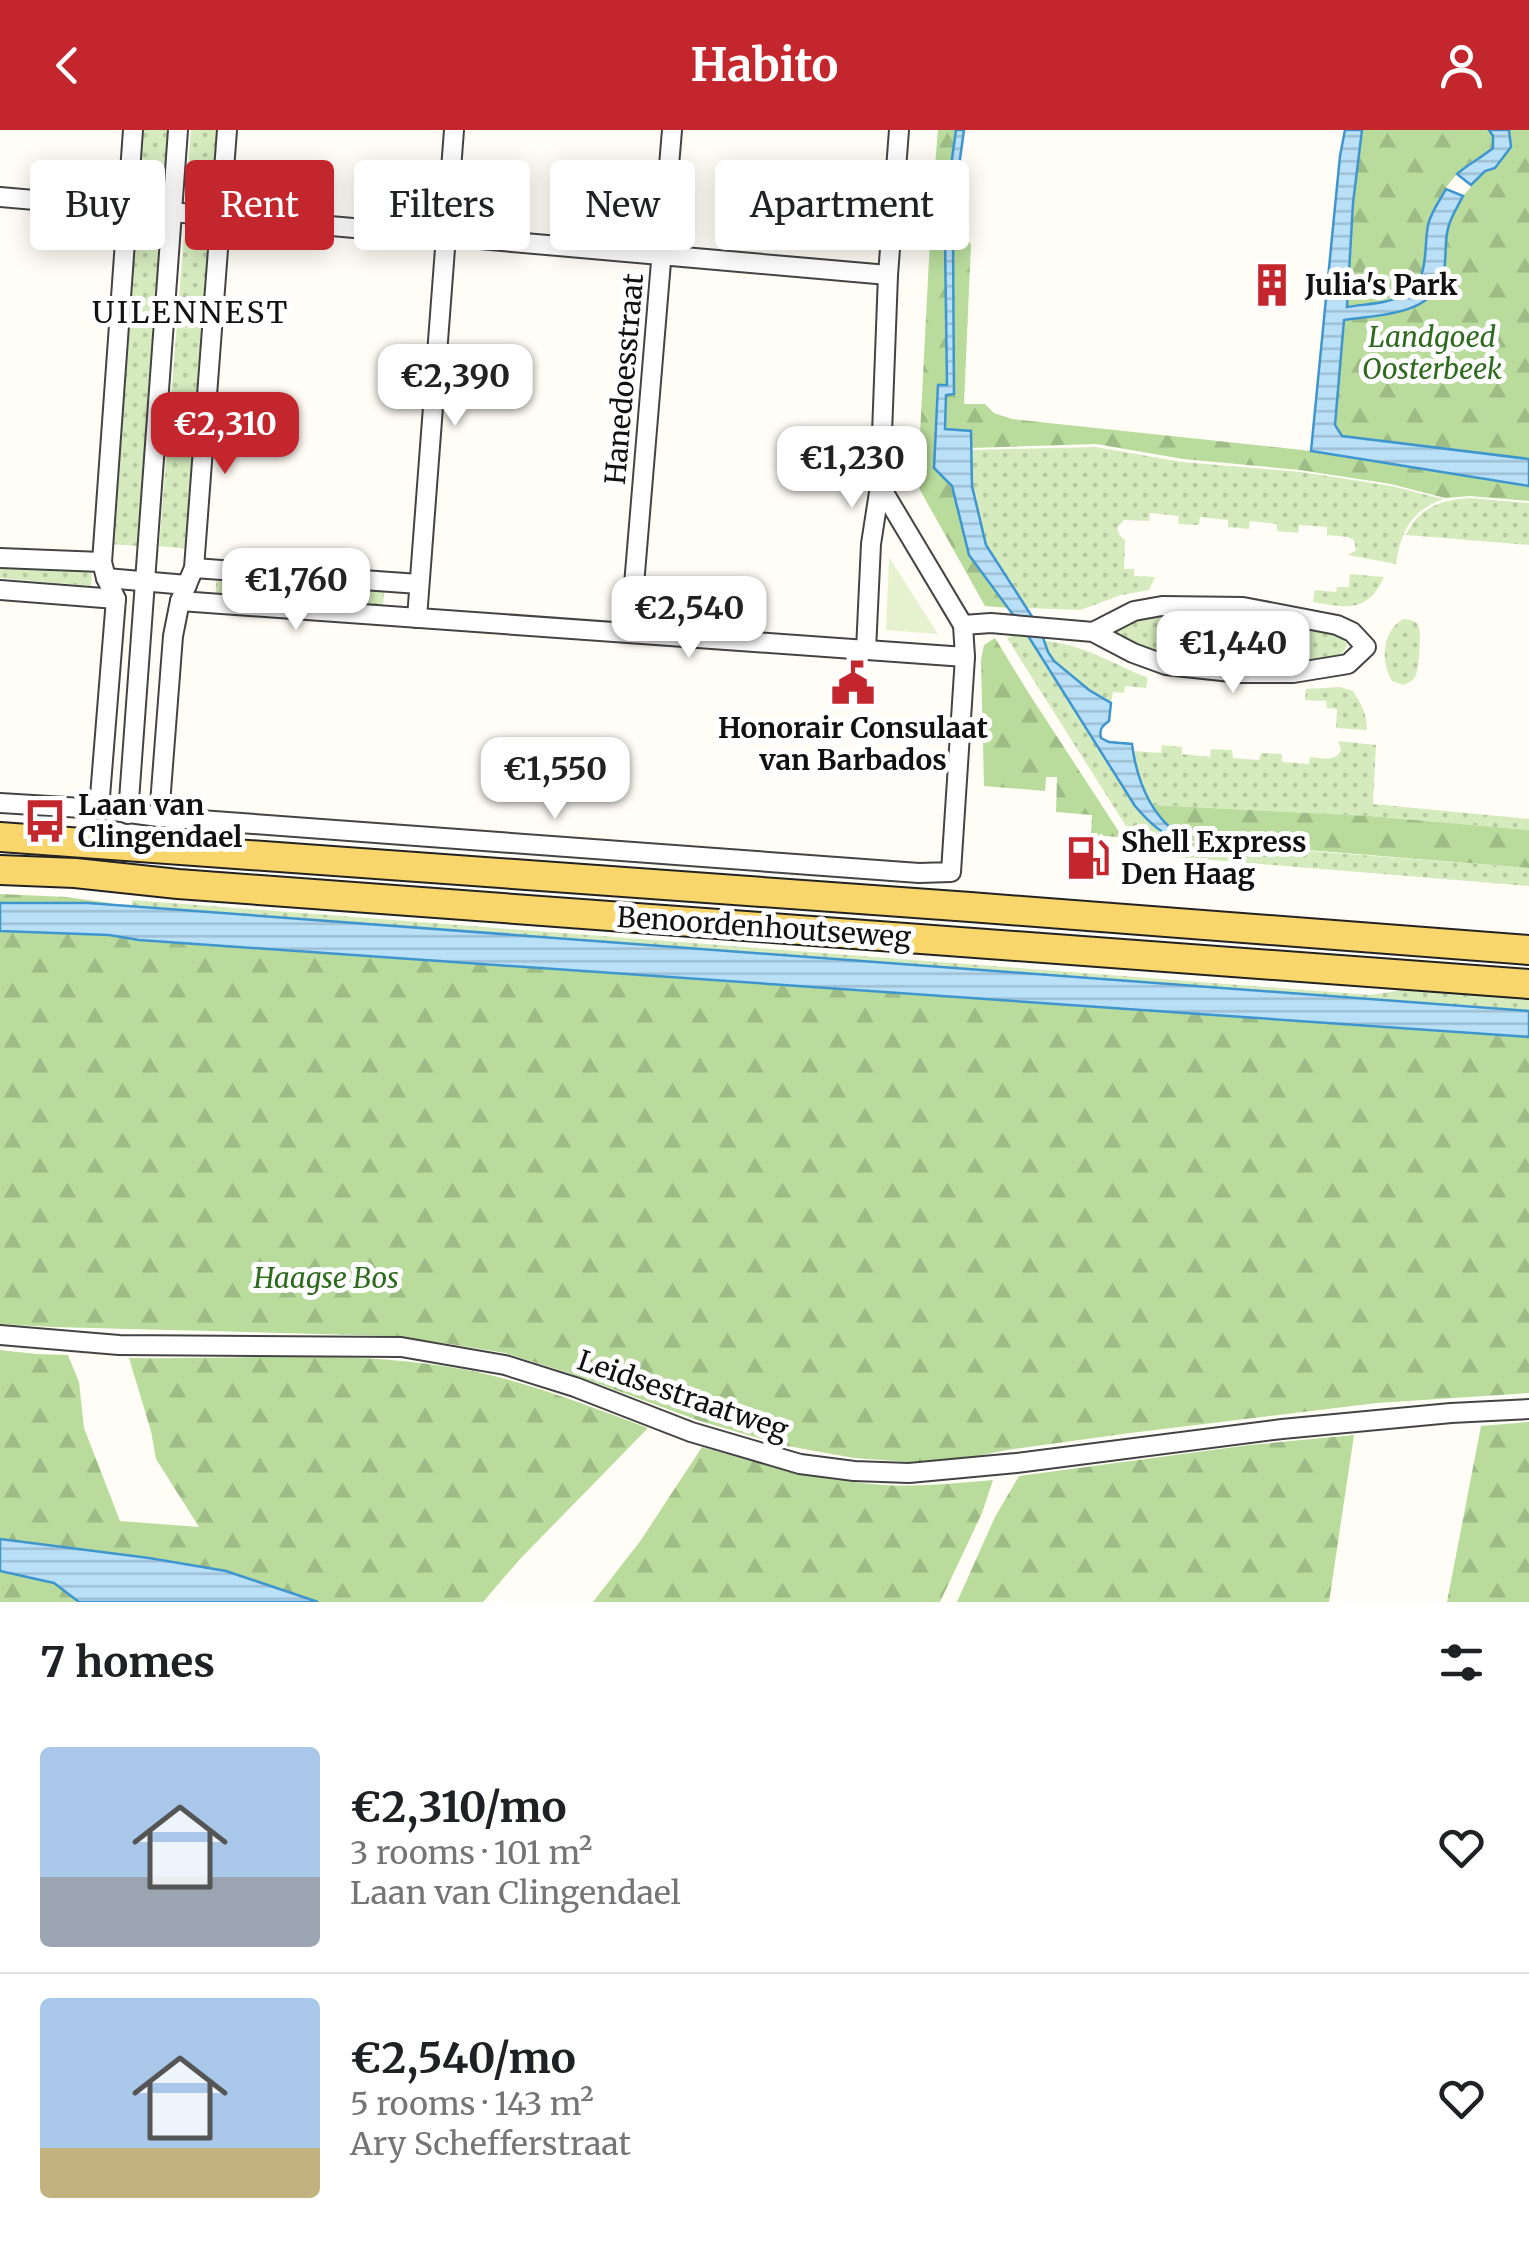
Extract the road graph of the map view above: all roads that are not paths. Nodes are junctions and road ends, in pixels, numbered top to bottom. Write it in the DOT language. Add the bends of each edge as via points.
graph roads {
  1 [pos="132,130"];
  2 [pos="178,130"];
  3 [pos="227,130"];
  4 [pos="454,130"];
  5 [pos="672,130"];
  6 [pos="899,130"];
  7 [pos="130,160"];
  8 [pos="225,160"];
  9 [pos="452,160"];
  10 [pos="0,197"];
  11 [pos="30,200"];
  12 [pos="165,211"];
  13 [pos="172,212"];
  14 [pos="185,213"];
  15 [pos="530,243"];
  16 [pos="124,250"];
  17 [pos="217,250"];
  18 [pos="445,250"];
  19 [pos="662,255"];
  20 [pos="888,275"];
  21 [pos="880,486"];
  22 [pos="0,558"];
  23 [pos="104,570"];
  24 [pos="145,582"];
  25 [pos="419,584"];
  26 [pos="187,585"];
  27 [pos="0,590"];
  28 [pos="116,599"];
  29 [pos="416,618"];
  30 [pos="962,625"];
  31 [pos="1093,632"];
  32 [pos="630,633"];
  33 [pos="866,650"];
  34 [pos="965,658"];
  35 [pos="0,803"];
  36 [pos="99,809"];
  37 [pos="128,814"];
  38 [pos="159,817"];
  39 [pos="0,837"];
  40 [pos="0,870"];
  41 [pos="1529,950"];
  42 [pos="1529,984"];
  43 [pos="0,1335"];
  44 [pos="1529,1410"];
  1 -- 7 [label="street"];
  2 -- 13 [label="street"];
  3 -- 8 [label="street"];
  4 -- 9 [label="street"];
  5 -- 19 [label="street, Hanedoesstraat"];
  6 -- 20 [label="street"];
  10 -- 11 [label="street"];
  12 -- 13 [label="street"];
  13 -- 14 [label="street"];
  13 -- 24 [label="street"];
  15 -- 19 [label="street"];
  16 -- 23 [label="street"];
  17 -- 26 [label="street"];
  18 -- 25 [label="street"];
  19 -- 20 [label="street"];
  19 -- 32 [label="street, Hanedoesstraat"];
  20 -- 21 [label="street"];
  21 -- 30 [label="street"];
  21 -- 33 [label="street"];
  22 -- 23 [label="street"];
  23 -- 24 [label="street"];
  23 -- 28 [label="street"];
  24 -- 26 [label="street"];
  24 -- 37 [label="street"];
  25 -- 26 [label="street"];
  25 -- 29 [label="street"];
  26 -- 29 [label="street"];
  26 -- 38 [label="street" via="173,636"];
  27 -- 28 [label="street"];
  28 -- 36 [label="street"];
  29 -- 32 [label="street"];
  30 -- 31 [label="street"];
  30 -- 34 [label="street"];
  31 -- 31 [label="street" via="1166,665 1241,673 1348,664 1366,647 1337,625 1243,607 1162,606 1134,611"];
  32 -- 33 [label="street"];
  33 -- 34 [label="street"];
  34 -- 38 [label="street" via="950,872"];
  35 -- 36 [label="street"];
  36 -- 37 [label="street"];
  37 -- 38 [label="street"];
  39 -- 41 [label="main road, Benoordenhoutseweg"];
  40 -- 42 [label="main road, Benoordenhoutseweg"];
  43 -- 44 [label="street, Leidsestraatweg" via="119,1345 401,1347 505,1364 800,1464 909,1474 1282,1429"];
}
